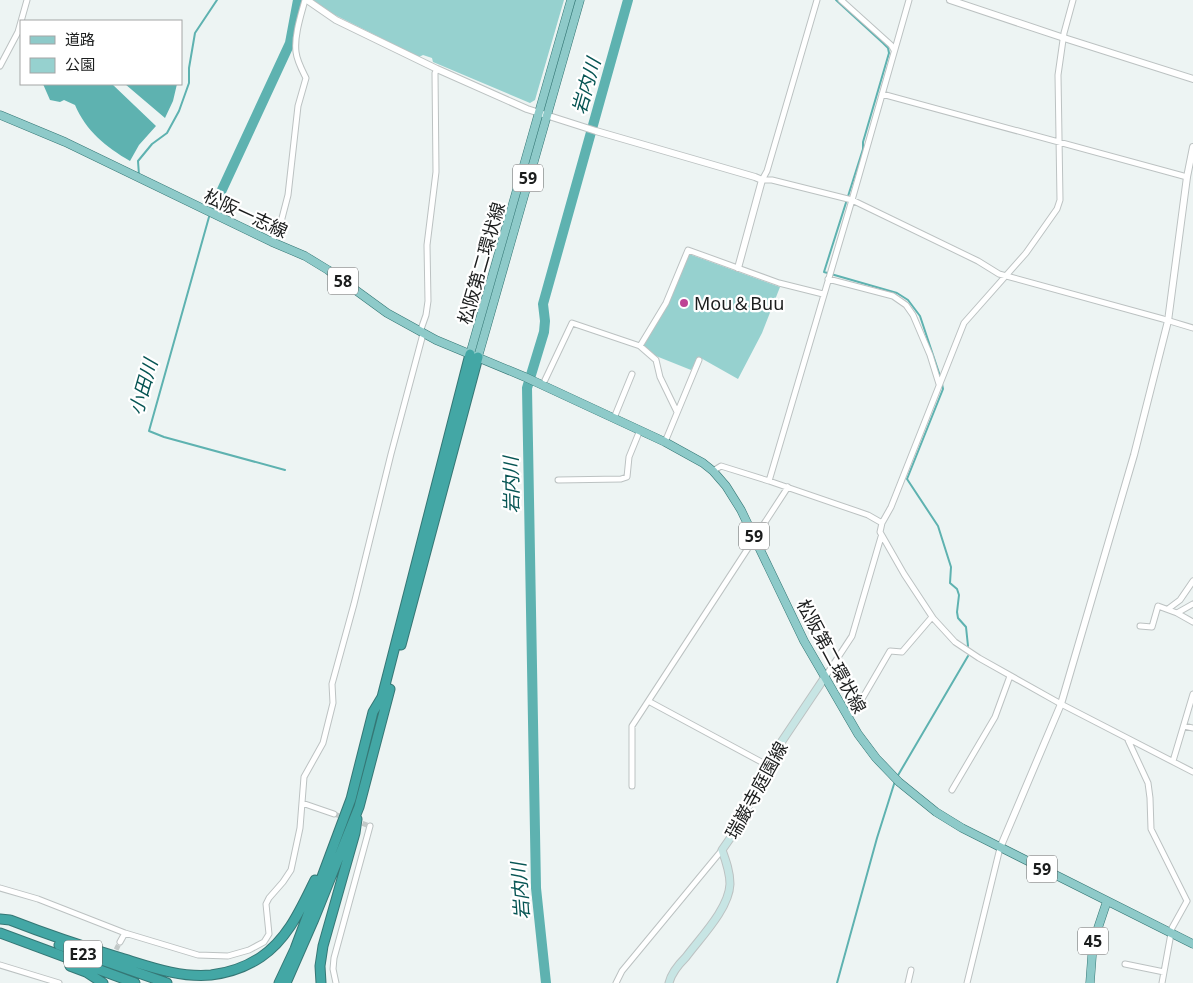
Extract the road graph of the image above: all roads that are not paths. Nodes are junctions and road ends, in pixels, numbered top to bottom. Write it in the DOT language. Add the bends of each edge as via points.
graph roads {
  1 [pos="27,0"];
  2 [pos="306,0"];
  3 [pos="571,0"];
  4 [pos="580,0"];
  5 [pos="817,0"];
  6 [pos="842,0"];
  7 [pos="909,0"];
  8 [pos="950,0"];
  9 [pos="1072,0"];
  10 [pos="21,20"];
  11 [pos="20,25"];
  12 [pos="1064,38"];
  13 [pos="894,50"];
  14 [pos="0,66"];
  15 [pos="436,69"];
  16 [pos="1193,78"];
  17 [pos="882,94"];
  18 [pos="543,114"];
  19 [pos="0,115"];
  20 [pos="1058,143"];
  21 [pos="1193,147"];
  22 [pos="1187,177"];
  23 [pos="762,180"];
  24 [pos="851,200"];
  25 [pos="272,242"];
  26 [pos="738,268"];
  27 [pos="829,275"];
  28 [pos="1005,276"];
  29 [pos="823,294"];
  30 [pos="1168,321"];
  31 [pos="1193,328"];
  32 [pos="422,333"];
  33 [pos="640,346"];
  34 [pos="474,355"];
  35 [pos="700,360"];
  36 [pos="632,374"];
  37 [pos="545,380"];
  38 [pos="941,382"];
  39 [pos="677,412"];
  40 [pos="614,418"];
  41 [pos="640,430"];
  42 [pos="665,442"];
  43 [pos="713,471"];
  44 [pos="558,480"];
  45 [pos="769,481"];
  46 [pos="788,487"];
  47 [pos="882,523"];
  48 [pos="881,537"];
  49 [pos="756,539"];
  50 [pos="1193,581"];
  51 [pos="1193,604"];
  52 [pos="1168,609"];
  53 [pos="1177,613"];
  54 [pos="932,617"];
  55 [pos="1193,622"];
  56 [pos="1140,626"];
  57 [pos="1010,676"];
  58 [pos="825,678"];
  59 [pos="1193,694"];
  60 [pos="650,702"];
  61 [pos="1061,704"];
  62 [pos="847,717"];
  63 [pos="1184,726"];
  64 [pos="1193,728"];
  65 [pos="1128,740"];
  66 [pos="1173,761"];
  67 [pos="767,765"];
  68 [pos="1193,772"];
  69 [pos="632,786"];
  70 [pos="952,790"];
  71 [pos="302,803"];
  72 [pos="358,807"];
  73 [pos="334,814"];
  74 [pos="370,826"];
  75 [pos="1000,848"];
  76 [pos="722,850"];
  77 [pos="327,861"];
  78 [pos="0,888"];
  79 [pos="1190,900"];
  80 [pos="1107,901"];
  81 [pos="0,920"];
  82 [pos="0,933"];
  83 [pos="125,933"];
  84 [pos="1172,934"];
  85 [pos="0,938"];
  86 [pos="120,942"];
  87 [pos="1193,944"];
  88 [pos="1125,964"];
  89 [pos="0,965"];
  90 [pos="912,970"];
  91 [pos="1164,972"];
  92 [pos="59,983"];
  93 [pos="103,983"];
  94 [pos="135,983"];
  95 [pos="167,983"];
  96 [pos="279,983"];
  97 [pos="286,983"];
  98 [pos="321,983"];
  99 [pos="336,983"];
  100 [pos="616,983"];
  101 [pos="668,983"];
  102 [pos="908,983"];
  103 [pos="967,983"];
  104 [pos="1090,983"];
  105 [pos="1162,983"];
  1 -- 10 [label="street"];
  2 -- 15 [label="street" via="336,20"];
  2 -- 25 [label="street" via="296,42 296,52 306,78 298,106 288,195"];
  3 -- 18 [label="main road, 松阪第二環状線 / 59"];
  4 -- 18 [label="main road, 松阪第二環状線 / 59"];
  5 -- 23 [label="street" via="768,171"];
  6 -- 13 [label="street"];
  7 -- 13 [label="street"];
  8 -- 12 [label="street"];
  9 -- 12 [label="street"];
  11 -- 14 [label="street"];
  12 -- 16 [label="street"];
  12 -- 20 [label="street" via="1058,74"];
  13 -- 17 [label="street"];
  15 -- 18 [label="street"];
  15 -- 32 [label="street" via="436,172 427,245 427,310"];
  17 -- 20 [label="street"];
  17 -- 24 [label="street"];
  18 -- 23 [label="street"];
  18 -- 34 [label="main road, 松阪第二環状線 / 59"];
  19 -- 25 [label="main road, 松阪一志線 / 58" via="65,142"];
  20 -- 22 [label="street"];
  20 -- 28 [label="street" via="1058,209"];
  21 -- 22 [label="street"];
  22 -- 30 [label="street"];
  23 -- 24 [label="street"];
  23 -- 26 [label="street"];
  24 -- 27 [label="street"];
  24 -- 28 [label="street"];
  25 -- 32 [label="main road, 松阪一志線 / 58" via="305,256 387,313"];
  26 -- 29 [label="street"];
  26 -- 33 [label="street" via="688,250 666,303"];
  27 -- 29 [label="street"];
  27 -- 38 [label="street" via="893,296 906,305"];
  28 -- 30 [label="street"];
  28 -- 38 [label="street" via="964,323"];
  29 -- 45 [label="street"];
  30 -- 31 [label="street"];
  30 -- 61 [label="street" via="1134,455"];
  32 -- 34 [label="main road, 松阪一志線 / 58"];
  32 -- 71 [label="street" via="350,622 335,669 333,704 323,742 304,777"];
  33 -- 37 [label="street" via="572,323"];
  33 -- 39 [label="street" via="656,360 660,377"];
  34 -- 40 [label="main road, 松阪第二環状線 / 59"];
  34 -- 72 [label="highway"];
  34 -- 77 [label="highway" via="382,697 373,712 351,799"];
  35 -- 39 [label="street"];
  36 -- 40 [label="street"];
  38 -- 47 [label="street"];
  39 -- 42 [label="street"];
  40 -- 41 [label="main road, 松阪第二環状線 / 59"];
  41 -- 42 [label="main road, 松阪第二環状線 / 59"];
  41 -- 44 [label="street" via="629,457 628,477"];
  42 -- 43 [label="main road, 松阪第二環状線 / 59"];
  43 -- 45 [label="street" via="721,466"];
  43 -- 49 [label="main road, 松阪第二環状線 / 59" via="736,501"];
  45 -- 46 [label="street"];
  46 -- 47 [label="street"];
  46 -- 49 [label="street"];
  47 -- 48 [label="street"];
  48 -- 54 [label="street"];
  48 -- 58 [label="street" via="852,636"];
  49 -- 58 [label="main road, 松阪第二環状線 / 59"];
  49 -- 60 [label="street"];
  50 -- 52 [label="street" via="1180,600"];
  51 -- 53 [label="street"];
  52 -- 53 [label="street"];
  52 -- 56 [label="street" via="1158,606 1152,627"];
  53 -- 55 [label="street"];
  54 -- 57 [label="street" via="955,642"];
  54 -- 62 [label="street" via="902,652 890,651 855,711"];
  57 -- 61 [label="street"];
  57 -- 70 [label="street" via="995,717"];
  58 -- 62 [label="main road, 松阪第二環状線 / 59"];
  58 -- 67 [label="main road, 瑞巌寺庭園線"];
  59 -- 63 [label="street"];
  60 -- 67 [label="street"];
  60 -- 69 [label="street" via="632,726"];
  61 -- 65 [label="street"];
  61 -- 75 [label="street"];
  62 -- 75 [label="main road, 松阪第二環状線 / 59" via="870,751 899,782 942,816"];
  63 -- 64 [label="street"];
  63 -- 66 [label="street"];
  65 -- 66 [label="street"];
  65 -- 79 [label="street" via="1148,783 1151,829"];
  66 -- 68 [label="street"];
  67 -- 76 [label="main road, 瑞巌寺庭園線" via="738,827"];
  71 -- 73 [label="street"];
  71 -- 83 [label="street" via="291,870 266,904 269,934 264,942 249,950 220,957 198,955"];
  72 -- 97 [label="highway"];
  72 -- 98 [label="highway" via="355,833 323,946"];
  74 -- 99 [label="street" via="334,958"];
  75 -- 80 [label="main road, 松阪第二環状線 / 59"];
  75 -- 103 [label="street"];
  76 -- 100 [label="street"];
  76 -- 101 [label="main road, 瑞巌寺庭園線" via="730,886 725,902"];
  77 -- 81 [label="highway" via="286,933 275,945 245,966 220,973 167,971 10,920"];
  77 -- 96 [label="highway"];
  78 -- 83 [label="street" via="38,899"];
  79 -- 84 [label="street" via="1172,928"];
  80 -- 84 [label="main road, 松阪第二環状線 / 59"];
  80 -- 104 [label="main road, 45" via="1092,943"];
  81 -- 95 [label="highway, E23" via="83,954"];
  82 -- 94 [label="highway, E23"];
  83 -- 86 [label="street"];
  84 -- 87 [label="main road, 松阪第二環状線 / 59"];
  84 -- 91 [label="street"];
  85 -- 93 [label="highway" via="86,972"];
  88 -- 91 [label="street"];
  89 -- 92 [label="street"];
  90 -- 102 [label="street"];
  91 -- 105 [label="street"];
}
